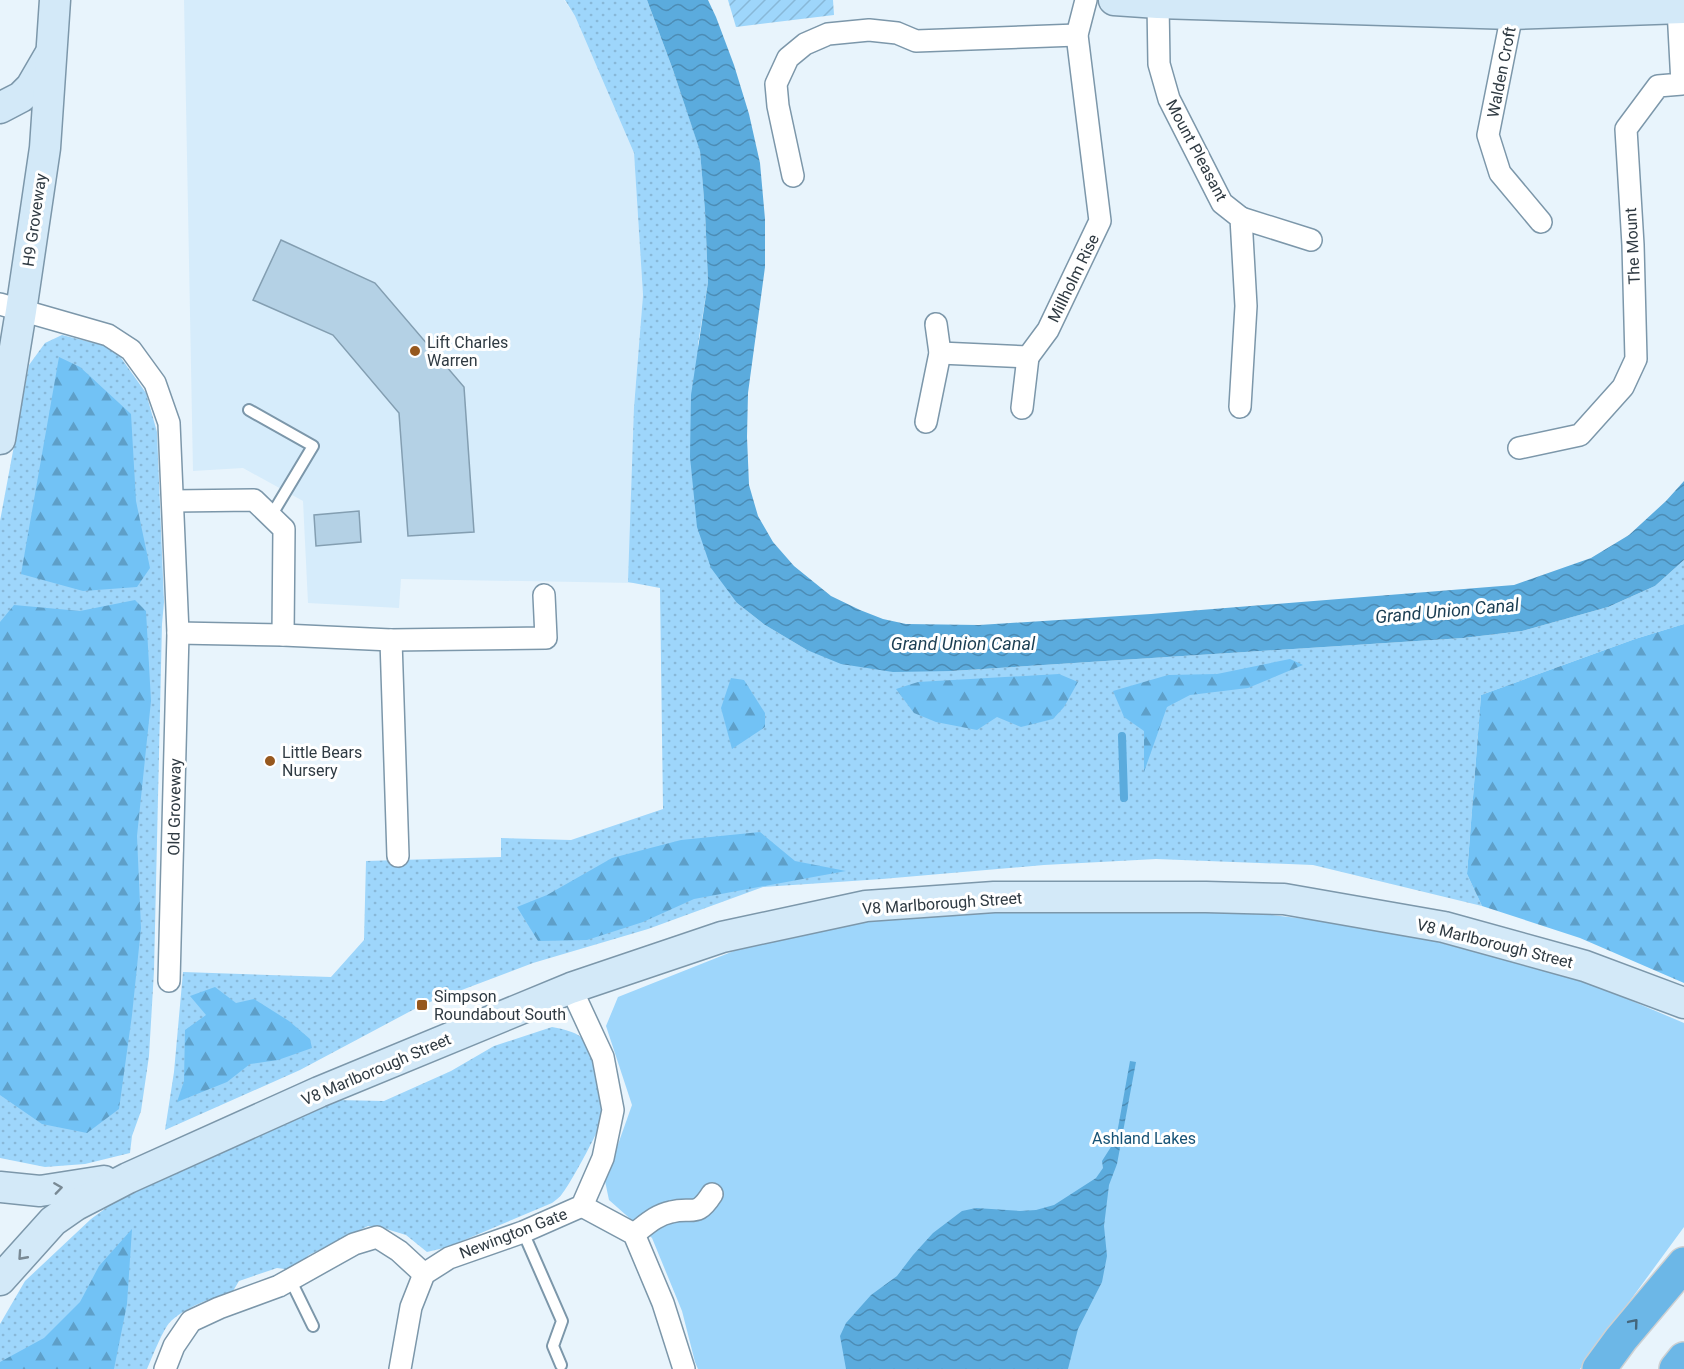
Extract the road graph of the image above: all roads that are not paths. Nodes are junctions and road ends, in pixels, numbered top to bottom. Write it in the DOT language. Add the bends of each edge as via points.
graph roads {
  1 [pos="55,0"];
  2 [pos="1086,0"];
  3 [pos="1114,0"];
  4 [pos="1158,3"];
  5 [pos="1681,8"];
  6 [pos="1512,14"];
  7 [pos="1077,35"];
  8 [pos="52,50"];
  9 [pos="0,108"];
  10 [pos="44,156"];
  11 [pos="793,176"];
  12 [pos="1241,218"];
  13 [pos="1541,222"];
  14 [pos="1311,240"];
  15 [pos="11,307"];
  16 [pos="936,324"];
  17 [pos="940,353"];
  18 [pos="1028,357"];
  19 [pos="1240,407"];
  20 [pos="1022,408"];
  21 [pos="249,410"];
  22 [pos="926,422"];
  23 [pos="0,439"];
  24 [pos="1519,448"];
  25 [pos="173,501"];
  26 [pos="271,516"];
  27 [pos="544,595"];
  28 [pos="178,633"];
  29 [pos="283,635"];
  30 [pos="391,640"];
  31 [pos="398,856"];
  32 [pos="169,981"];
  33 [pos="571,988"];
  34 [pos="1684,1004"];
  35 [pos="128,1178"];
  36 [pos="0,1187"];
  37 [pos="712,1194"];
  38 [pos="582,1206"];
  39 [pos="523,1233"];
  40 [pos="634,1234"];
  41 [pos="1684,1264"];
  42 [pos="424,1274"];
  43 [pos="290,1279"];
  44 [pos="0,1280"];
  45 [pos="313,1326"];
  46 [pos="1684,1359"];
  47 [pos="561,1365"];
  48 [pos="165,1369"];
  49 [pos="400,1369"];
  50 [pos="684,1369"];
  51 [pos="1599,1369"];
  52 [pos="1676,1369"];
  1 -- 8 [label="street, H9 Groveway"];
  2 -- 7 [label="street, Millholm Rise"];
  3 -- 4 [label="street"];
  4 -- 6 [label="street"];
  4 -- 12 [label="street, Mount Pleasant" via="1159,64 1169,99 1222,203"];
  5 -- 6 [label="street"];
  5 -- 24 [label="street, The Mount" via="1682,84 1658,86 1626,129 1636,359 1623,387 1580,435"];
  6 -- 13 [label="street, Walden Croft" via="1488,135 1500,173"];
  7 -- 11 [label="street" via="916,42 897,33 869,30 828,34 805,44 788,58 776,84"];
  7 -- 18 [label="street, Millholm Rise" via="1100,221 1048,330"];
  8 -- 9 [label="street" via="31,87"];
  8 -- 10 [label="street, H9 Groveway"];
  9 -- 10 [label="street" via="35,129"];
  10 -- 15 [label="street, H9 Groveway" via="32,237"];
  12 -- 14 [label="street, Mount Pleasant"];
  12 -- 19 [label="street, Mount Pleasant" via="1246,306"];
  15 -- 23 [label="street, H9 Groveway"];
  15 -- 25 [label="street, Old Groveway" via="108,335 131,350 155,383 169,423"];
  16 -- 17 [label="street"];
  17 -- 18 [label="street"];
  17 -- 22 [label="street"];
  18 -- 20 [label="street"];
  21 -- 26 [label="lane" via="313,446"];
  25 -- 26 [label="street" via="254,500"];
  25 -- 28 [label="street, Old Groveway"];
  26 -- 29 [label="street" via="284,529"];
  27 -- 30 [label="street" via="546,638"];
  28 -- 29 [label="street"];
  28 -- 32 [label="street, Old Groveway"];
  29 -- 30 [label="street"];
  30 -- 31 [label="street"];
  33 -- 34 [label="street, V8 Marlborough Street" via="722,937 866,906 994,897 1206,897 1284,899 1444,927 1585,966"];
  33 -- 35 [label="street, V8 Marlborough Street" via="319,1092"];
  33 -- 38 [label="street, Newington Gate" via="603,1058 613,1110 603,1158"];
  36 -- 35 [label="street, V8 Marlborough Street, one-way" via="40,1191"];
  35 -- 44 [label="street, V8 Marlborough Street, one-way" via="53,1221"];
  37 -- 40 [label="street" via="694,1211 673,1211 654,1218"];
  38 -- 39 [label="street, Newington Gate"];
  38 -- 40 [label="street"];
  39 -- 42 [label="street, Newington Gate" via="449,1258"];
  39 -- 47 [label="lane" via="562,1321 554,1346"];
  40 -- 50 [label="street" via="663,1303"];
  51 -- 41 [label="highway, one-way"];
  42 -- 43 [label="street" via="377,1237 354,1244"];
  42 -- 49 [label="street" via="411,1307"];
  43 -- 45 [label="lane"];
  43 -- 48 [label="street" via="191,1321 174,1346"];
  46 -- 52 [label="highway"];
}
